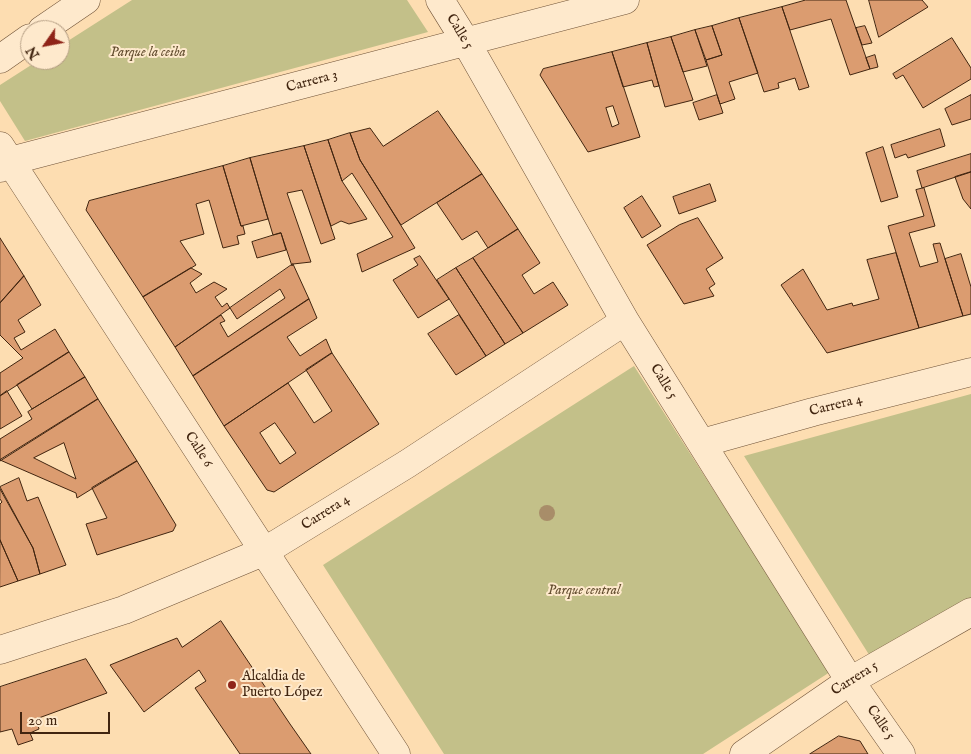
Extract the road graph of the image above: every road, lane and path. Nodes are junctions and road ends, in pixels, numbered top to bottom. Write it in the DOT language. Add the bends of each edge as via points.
graph roads {
  1 [pos="86,0"];
  2 [pos="440,0"];
  3 [pos="625,0"];
  4 [pos="57,20"];
  5 [pos="466,42"];
  6 [pos="20,45"];
  7 [pos="0,59"];
  8 [pos="3,158"];
  9 [pos="625,321"];
  10 [pos="971,372"];
  11 [pos="702,443"];
  12 [pos="264,551"];
  13 [pos="971,612"];
  14 [pos="0,650"];
  15 [pos="850,681"];
  16 [pos="396,754"];
  17 [pos="744,754"];
  18 [pos="901,754"];
  1 -- 4 [label="street"];
  2 -- 5 [label="street, Calle 5"];
  3 -- 5 [label="street, Carrera 3"];
  5 -- 8 [label="street, Carrera 3"];
  5 -- 9 [label="street, Calle 5"];
  6 -- 7 [label="street"];
  8 -- 12 [label="street, Calle 6"];
  9 -- 11 [label="street, Calle 5"];
  9 -- 12 [label="street, Carrera 4" via="407,464"];
  10 -- 11 [label="street, Carrera 4"];
  11 -- 15 [label="street, Calle 5"];
  12 -- 14 [label="street, Carrera 4" via="124,610"];
  12 -- 16 [label="street, Calle 6"];
  13 -- 15 [label="street, Carrera 5"];
  15 -- 17 [label="street, Carrera 5"];
  15 -- 18 [label="street, Calle 5"];
}
